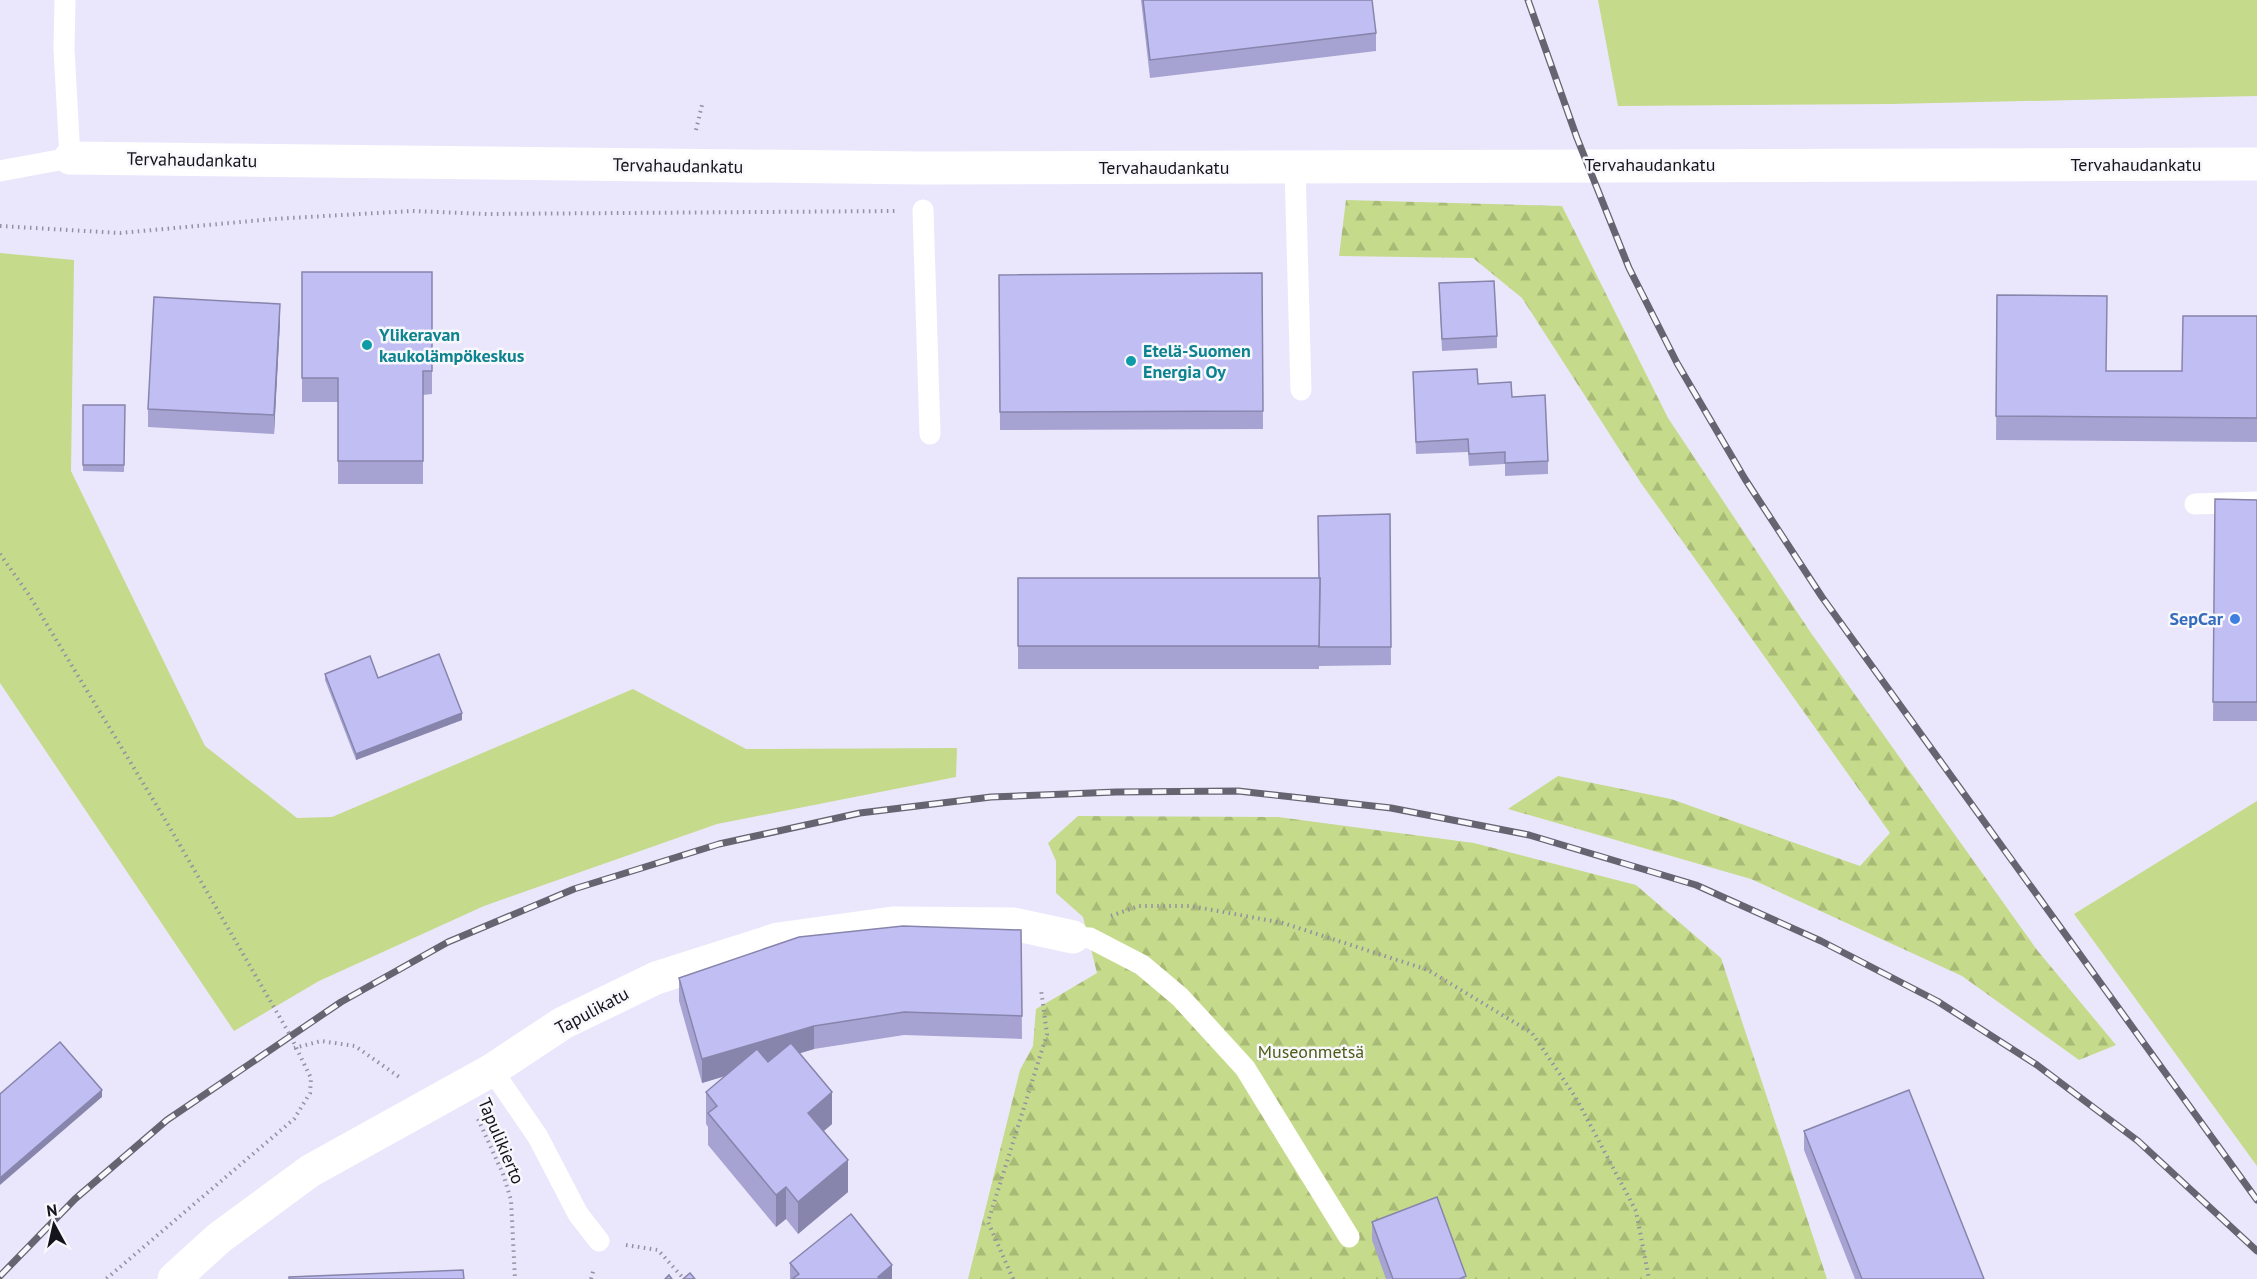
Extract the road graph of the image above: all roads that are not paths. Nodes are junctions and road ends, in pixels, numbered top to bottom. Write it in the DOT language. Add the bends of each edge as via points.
graph roads {
  1 [pos="65,0"];
  2 [pos="70,158"];
  3 [pos="2257,164"];
  4 [pos="1295,167"];
  5 [pos="0,171"];
  6 [pos="924,210"];
  7 [pos="1300,390"];
  8 [pos="930,434"];
  9 [pos="2257,502"];
  10 [pos="2195,504"];
  11 [pos="1082,938"];
  12 [pos="492,1070"];
  13 [pos="1349,1237"];
  14 [pos="599,1241"];
  15 [pos="174,1279"];
  1 -- 2 [label="lane"];
  2 -- 4 [label="street, Tervahaudankatu" via="911,168"];
  2 -- 5 [label="lane"];
  3 -- 4 [label="street, Tervahaudankatu"];
  4 -- 7 [label="lane"];
  6 -- 8 [label="lane"];
  9 -- 10 [label="lane"];
  11 -- 12 [label="street, Tapulikatu" via="1013,924 893,923 778,939 656,978 563,1023"];
  11 -- 13 [label="lane" via="1142,964 1180,997 1245,1068"];
  12 -- 14 [label="lane" via="538,1137 578,1214"];
  12 -- 15 [label="street, Tapulikatu" via="310,1171 219,1238"];
}
